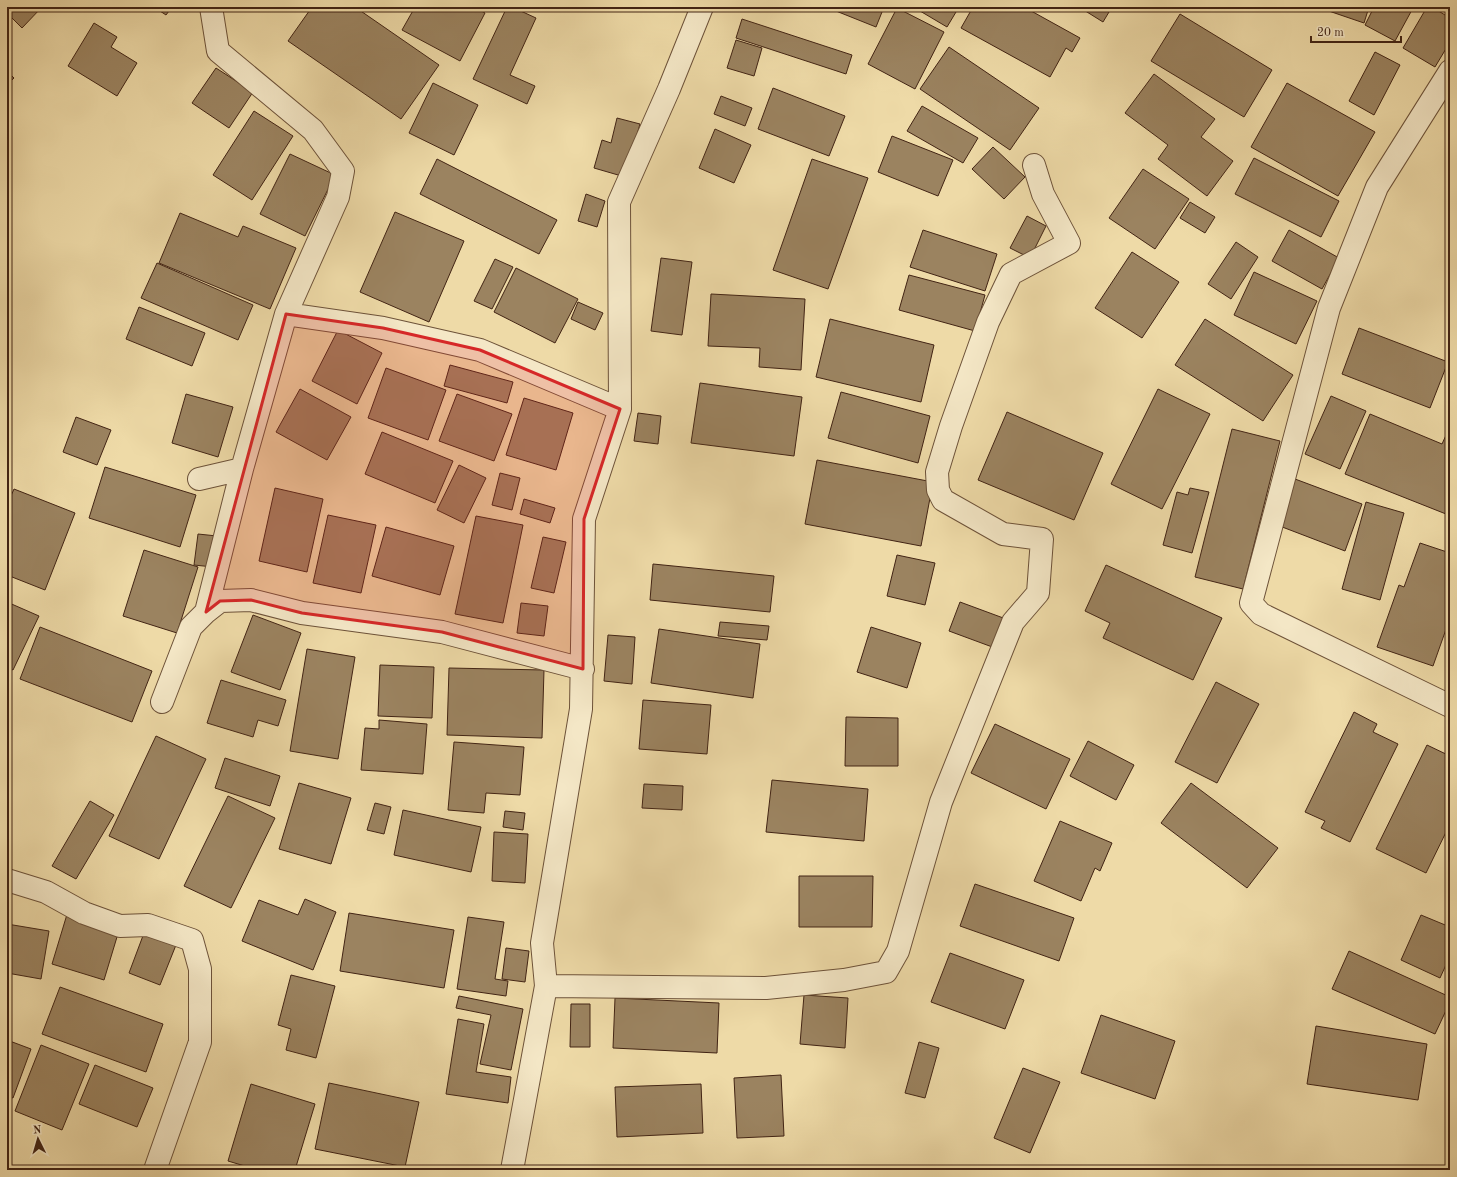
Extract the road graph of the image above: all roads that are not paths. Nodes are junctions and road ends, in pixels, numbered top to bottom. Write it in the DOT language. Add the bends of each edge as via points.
graph roads {
  1 [pos="212,7"];
  2 [pos="702,7"];
  3 [pos="1450,71"];
  4 [pos="1034,165"];
  5 [pos="286,314"];
  6 [pos="620,408"];
  7 [pos="242,469"];
  8 [pos="199,479"];
  9 [pos="206,612"];
  10 [pos="583,669"];
  11 [pos="162,702"];
  12 [pos="1450,706"];
  13 [pos="7,880"];
  14 [pos="546,986"];
  15 [pos="155,1170"];
  16 [pos="512,1170"];
  1 -- 5 [label="street" via="218,51 313,130 343,171 338,197"];
  2 -- 6 [label="street" via="619,202"];
  3 -- 12 [label="street" via="1377,187 1329,308 1251,603 1261,614"];
  4 -- 14 [label="street" via="1042,194 1069,243 1011,274 988,322 950,426 937,472 938,490 942,500 1003,534 1042,539 1038,593 1013,622 971,725 941,802 898,951 886,972 844,980 766,988"];
  5 -- 6 [label="street" via="383,328 480,350"];
  5 -- 7 [label="street"];
  6 -- 10 [label="street" via="584,519"];
  7 -- 8 [label="street"];
  7 -- 9 [label="street"];
  9 -- 10 [label="street" via="220,601 251,600 302,612 442,632"];
  9 -- 11 [label="street" via="191,627"];
  10 -- 14 [label="street" via="581,709 542,943"];
  13 -- 15 [label="street" via="46,892 84,913 120,926 148,925 192,940 200,969 200,1042"];
  14 -- 16 [label="street"];
}
